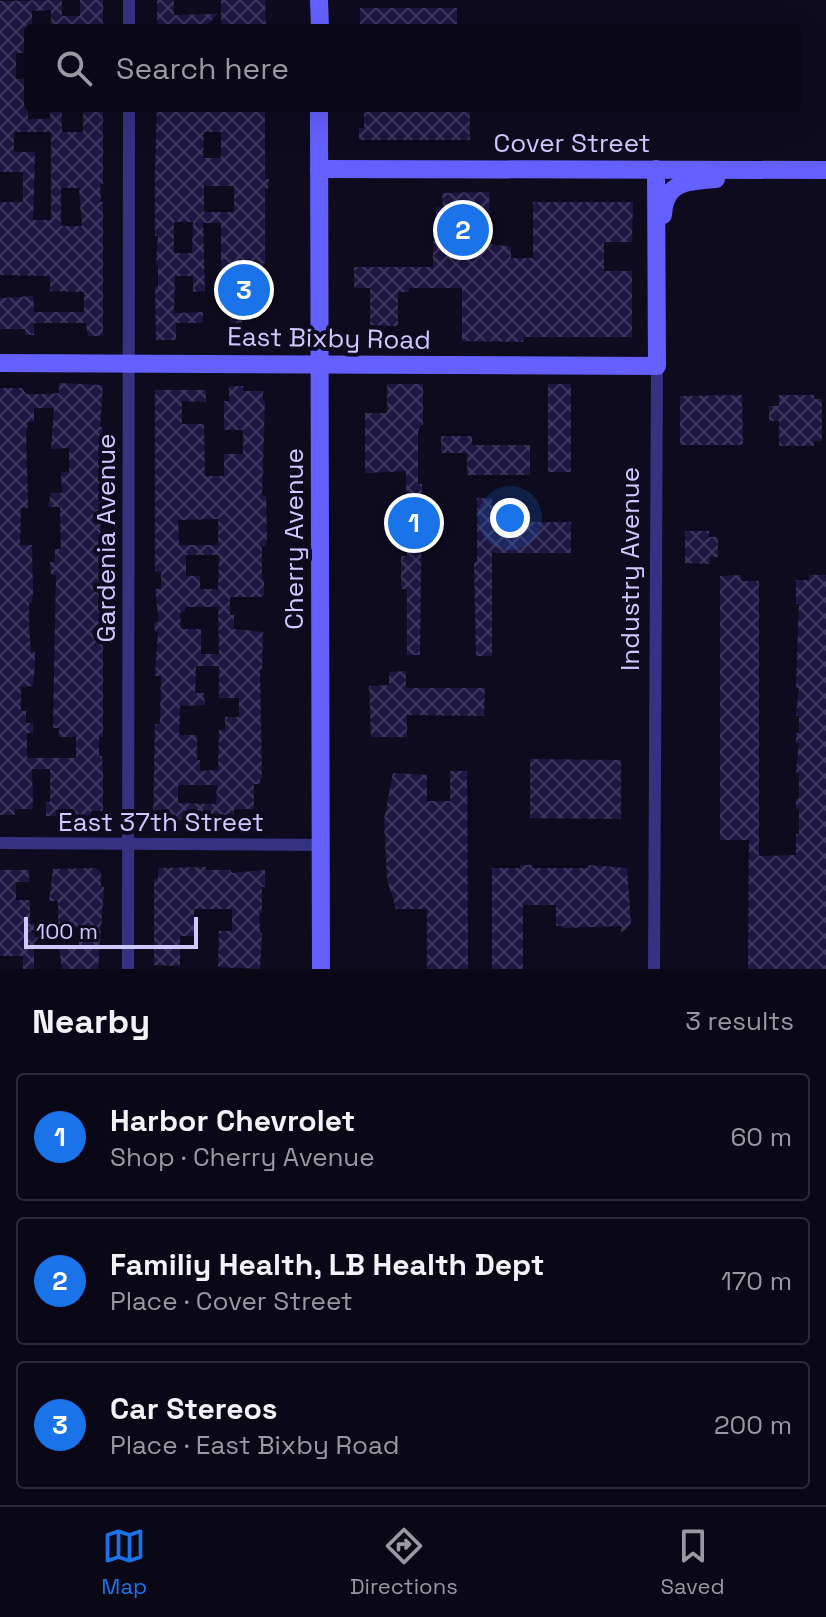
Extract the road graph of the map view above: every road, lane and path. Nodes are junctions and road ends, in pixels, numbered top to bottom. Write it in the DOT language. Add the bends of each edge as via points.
graph roads {
  1 [pos="129,0"];
  2 [pos="319,0"];
  3 [pos="129,24"];
  4 [pos="320,24"];
  5 [pos="129,112"];
  6 [pos="319,112"];
  7 [pos="319,169"];
  8 [pos="656,169"];
  9 [pos="754,170"];
  10 [pos="826,170"];
  11 [pos="656,266"];
  12 [pos="129,362"];
  13 [pos="0,363"];
  14 [pos="318,363"];
  15 [pos="657,366"];
  16 [pos="0,843"];
  17 [pos="127,845"];
  18 [pos="322,845"];
  19 [pos="128,969"];
  20 [pos="321,969"];
  21 [pos="654,969"];
  1 -- 3 [label="street"];
  2 -- 4 [label="street"];
  5 -- 12 [label="street, Gardenia Avenue"];
  6 -- 7 [label="street, Cherry Avenue"];
  7 -- 8 [label="street, Cover Street"];
  7 -- 14 [label="street, Cherry Avenue"];
  8 -- 9 [label="street, Cover Street"];
  8 -- 11 [label="street, Industry Avenue"];
  9 -- 10 [label="street, Cover Street"];
  9 -- 11 [label="street" via="671,190 664,203"];
  11 -- 15 [label="street, Industry Avenue"];
  12 -- 13 [label="street, East Bixby Road"];
  12 -- 14 [label="street, East Bixby Road"];
  12 -- 17 [label="street, Gardenia Avenue"];
  14 -- 15 [label="street, East Bixby Road"];
  14 -- 18 [label="street, Cherry Avenue"];
  15 -- 21 [label="street, Industry Avenue"];
  16 -- 17 [label="street, East 37th Street"];
  17 -- 18 [label="street, East 37th Street"];
  17 -- 19 [label="street, Gardenia Avenue"];
  18 -- 20 [label="street, Cherry Avenue"];
}
